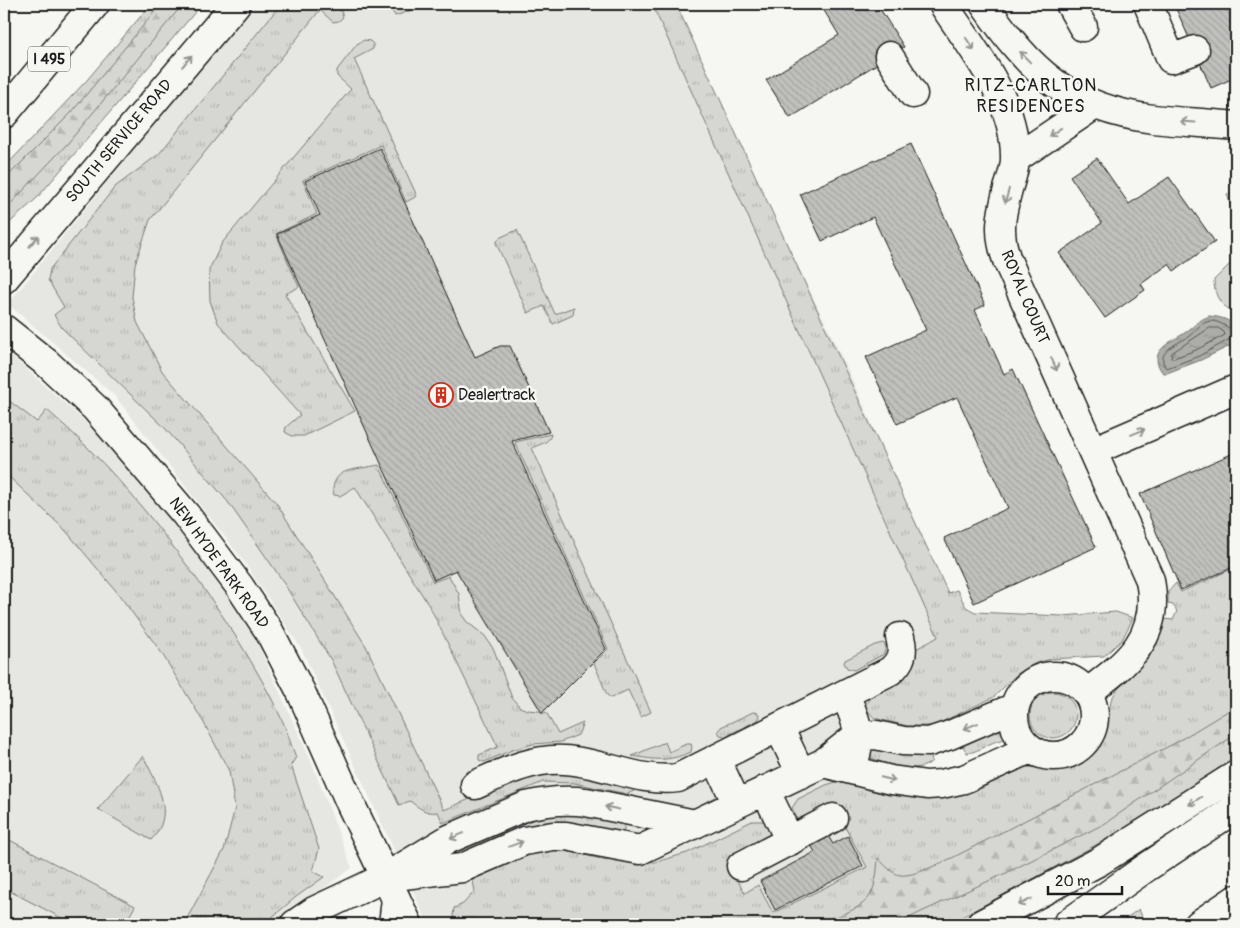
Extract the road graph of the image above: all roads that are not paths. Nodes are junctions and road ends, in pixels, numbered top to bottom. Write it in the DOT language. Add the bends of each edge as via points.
graph roads {
  1 [pos="94,4"];
  2 [pos="236,4"];
  3 [pos="943,4"];
  4 [pos="984,4"];
  5 [pos="1070,4"];
  6 [pos="1150,5"];
  7 [pos="1083,27"];
  8 [pos="1194,50"];
  9 [pos="889,56"];
  10 [pos="913,94"];
  11 [pos="1095,105"];
  12 [pos="4,114"];
  13 [pos="1236,126"];
  14 [pos="1015,159"];
  15 [pos="4,280"];
  16 [pos="4,329"];
  17 [pos="1236,389"];
  18 [pos="1094,451"];
  19 [pos="900,637"];
  20 [pos="1087,693"];
  21 [pos="845,694"];
  22 [pos="1015,706"];
  23 [pos="779,727"];
  24 [pos="859,736"];
  25 [pos="1030,749"];
  26 [pos="716,759"];
  27 [pos="812,768"];
  28 [pos="852,771"];
  29 [pos="1236,775"];
  30 [pos="659,779"];
  31 [pos="475,785"];
  32 [pos="765,790"];
  33 [pos="737,804"];
  34 [pos="1236,808"];
  35 [pos="649,815"];
  36 [pos="833,818"];
  37 [pos="694,824"];
  38 [pos="790,841"];
  39 [pos="640,850"];
  40 [pos="741,866"];
  41 [pos="1236,899"];
  42 [pos="392,900"];
  43 [pos="295,924"];
  44 [pos="408,924"];
  45 [pos="981,924"];
  46 [pos="1067,924"];
  47 [pos="1199,924"];
  1 -- 12 [label="main road, I 495"];
  15 -- 2 [label="main road, SOUTH SERVICE ROAD, one-way"];
  3 -- 14 [label="main road, ROYAL COURT, one-way" via="1000,95 1011,130"];
  11 -- 4 [label="main road, one-way" via="1070,94 1028,61"];
  5 -- 7 [label="main road"];
  6 -- 8 [label="main road" via="1171,59"];
  9 -- 10 [label="main road"];
  13 -- 11 [label="main road, one-way" via="1153,119"];
  11 -- 14 [label="main road, one-way"];
  14 -- 18 [label="main road, ROYAL COURT, one-way" via="1002,213 1000,236 1003,249"];
  16 -- 42 [label="main road, NEW HYDE PARK ROAD" via="95,408 186,515 240,587 269,631 301,692"];
  18 -- 17 [label="main road, one-way"];
  18 -- 20 [label="main road, ROYAL COURT" via="1146,569 1152,601 1147,629 1137,650 1119,669"];
  19 -- 21 [label="main road" via="902,654 896,666"];
  20 -- 22 [label="main road" via="1067,678 1047,677 1030,683 1022,690"];
  20 -- 25 [label="main road" via="1093,707 1094,724 1082,746 1054,757"];
  21 -- 23 [label="main road"];
  21 -- 24 [label="main road"];
  22 -- 24 [label="main road, one-way" via="928,742"];
  22 -- 25 [label="main road" via="1016,730"];
  23 -- 26 [label="main road"];
  23 -- 27 [label="main road"];
  24 -- 27 [label="main road"];
  24 -- 28 [label="main road"];
  28 -- 25 [label="main road, one-way" via="911,784 941,784 964,779"];
  26 -- 30 [label="main road" via="678,778"];
  26 -- 33 [label="main road"];
  27 -- 28 [label="main road"];
  27 -- 32 [label="main road"];
  29 -- 45 [label="main road, one-way" via="1100,861"];
  30 -- 31 [label="main road" via="577,761 549,760 521,766"];
  30 -- 35 [label="main road"];
  32 -- 33 [label="main road"];
  32 -- 38 [label="main road"];
  33 -- 37 [label="main road"];
  34 -- 46 [label="main road"];
  35 -- 37 [label="main road"];
  35 -- 39 [label="main road"];
  35 -- 42 [label="main road, one-way" via="570,800 526,806 449,839"];
  36 -- 38 [label="main road"];
  37 -- 39 [label="main road"];
  38 -- 40 [label="main road"];
  42 -- 39 [label="main road, one-way" via="517,844 554,836"];
  41 -- 47 [label="main road"];
  42 -- 43 [label="main road" via="314,910"];
  42 -- 44 [label="main road, NEW HYDE PARK ROAD"];
}
